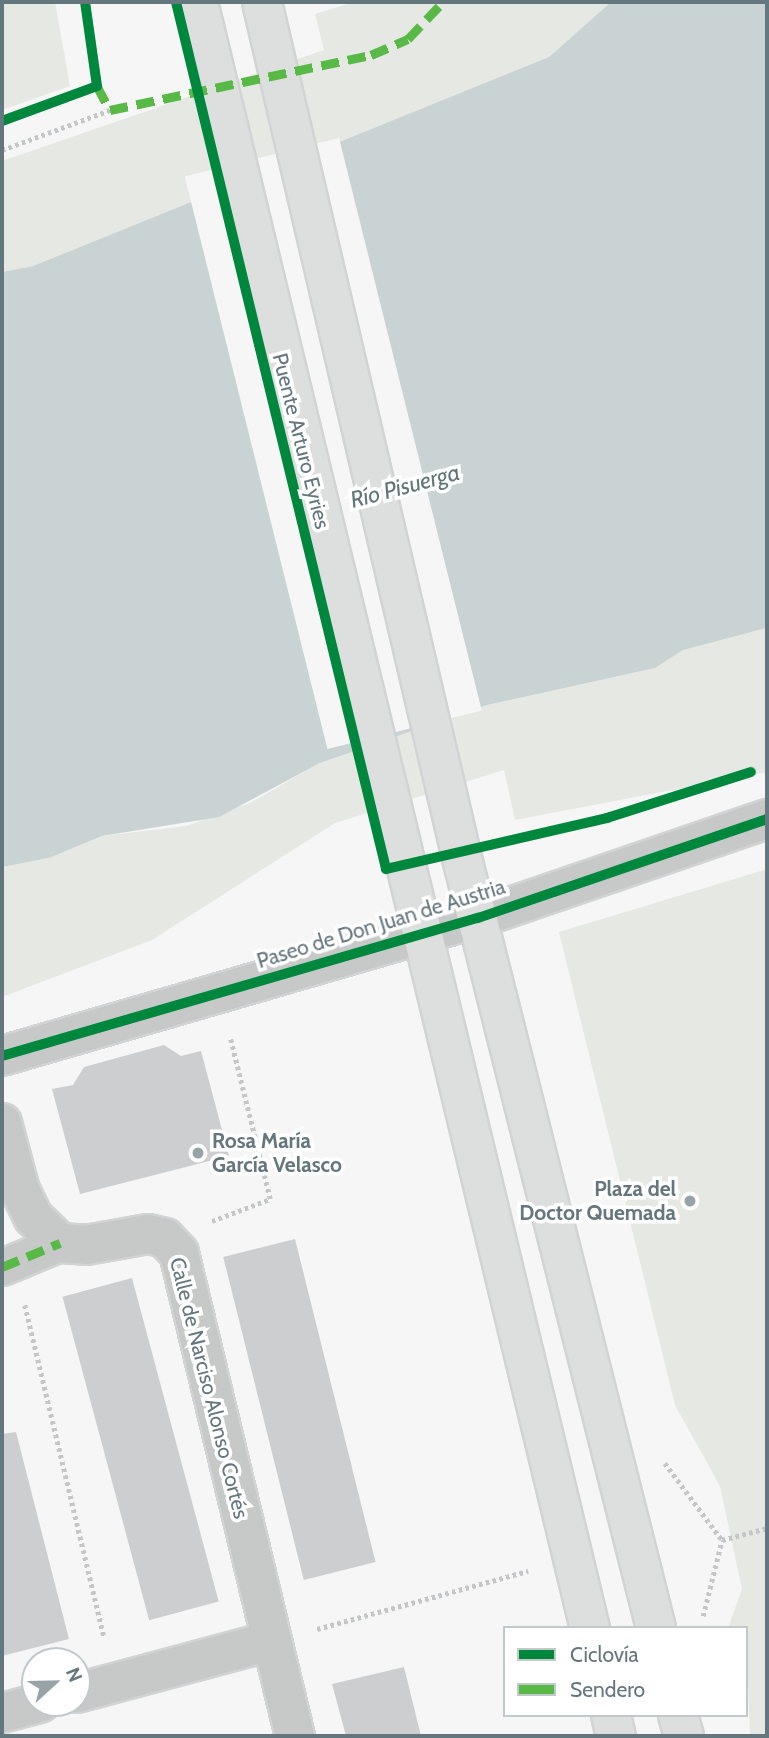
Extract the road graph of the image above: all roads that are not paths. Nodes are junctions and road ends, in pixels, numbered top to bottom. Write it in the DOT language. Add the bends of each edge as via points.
graph roads {
  1 [pos="198,2"];
  2 [pos="266,16"];
  3 [pos="767,819"];
  4 [pos="478,918"];
  5 [pos="424,933"];
  6 [pos="2,1056"];
  7 [pos="2,1123"];
  8 [pos="60,1243"];
  9 [pos="8,1265"];
  10 [pos="590,1626"];
  11 [pos="655,1626"];
  12 [pos="271,1641"];
  13 [pos="91,1689"];
  14 [pos="21,1708"];
  15 [pos="2,1713"];
  16 [pos="611,1717"];
  17 [pos="679,1717"];
  18 [pos="295,1736"];
  19 [pos="616,1736"];
  20 [pos="684,1736"];
  1 -- 5 [label="main road, Puente Arturo Eyries"];
  2 -- 4 [label="main road"];
  3 -- 4 [label="street, Paseo de Don Juan de Austria"];
  4 -- 5 [label="street, Paseo de Don Juan de Austria"];
  4 -- 11 [label="main road"];
  5 -- 6 [label="street, Paseo de Don Juan de Austria"];
  5 -- 10 [label="main road"];
  7 -- 8 [label="street" via="20,1189 33,1217"];
  8 -- 9 [label="street"];
  8 -- 12 [label="street, Calle de Narciso Alonso Cortés" via="86,1245 148,1234 165,1238 179,1253"];
  12 -- 13 [label="street"];
  12 -- 18 [label="street, Calle de Narciso Alonso Cortés"];
  14 -- 15 [label="street"];
  16 -- 19 [label="main road"];
  17 -- 20 [label="main road"];
}
